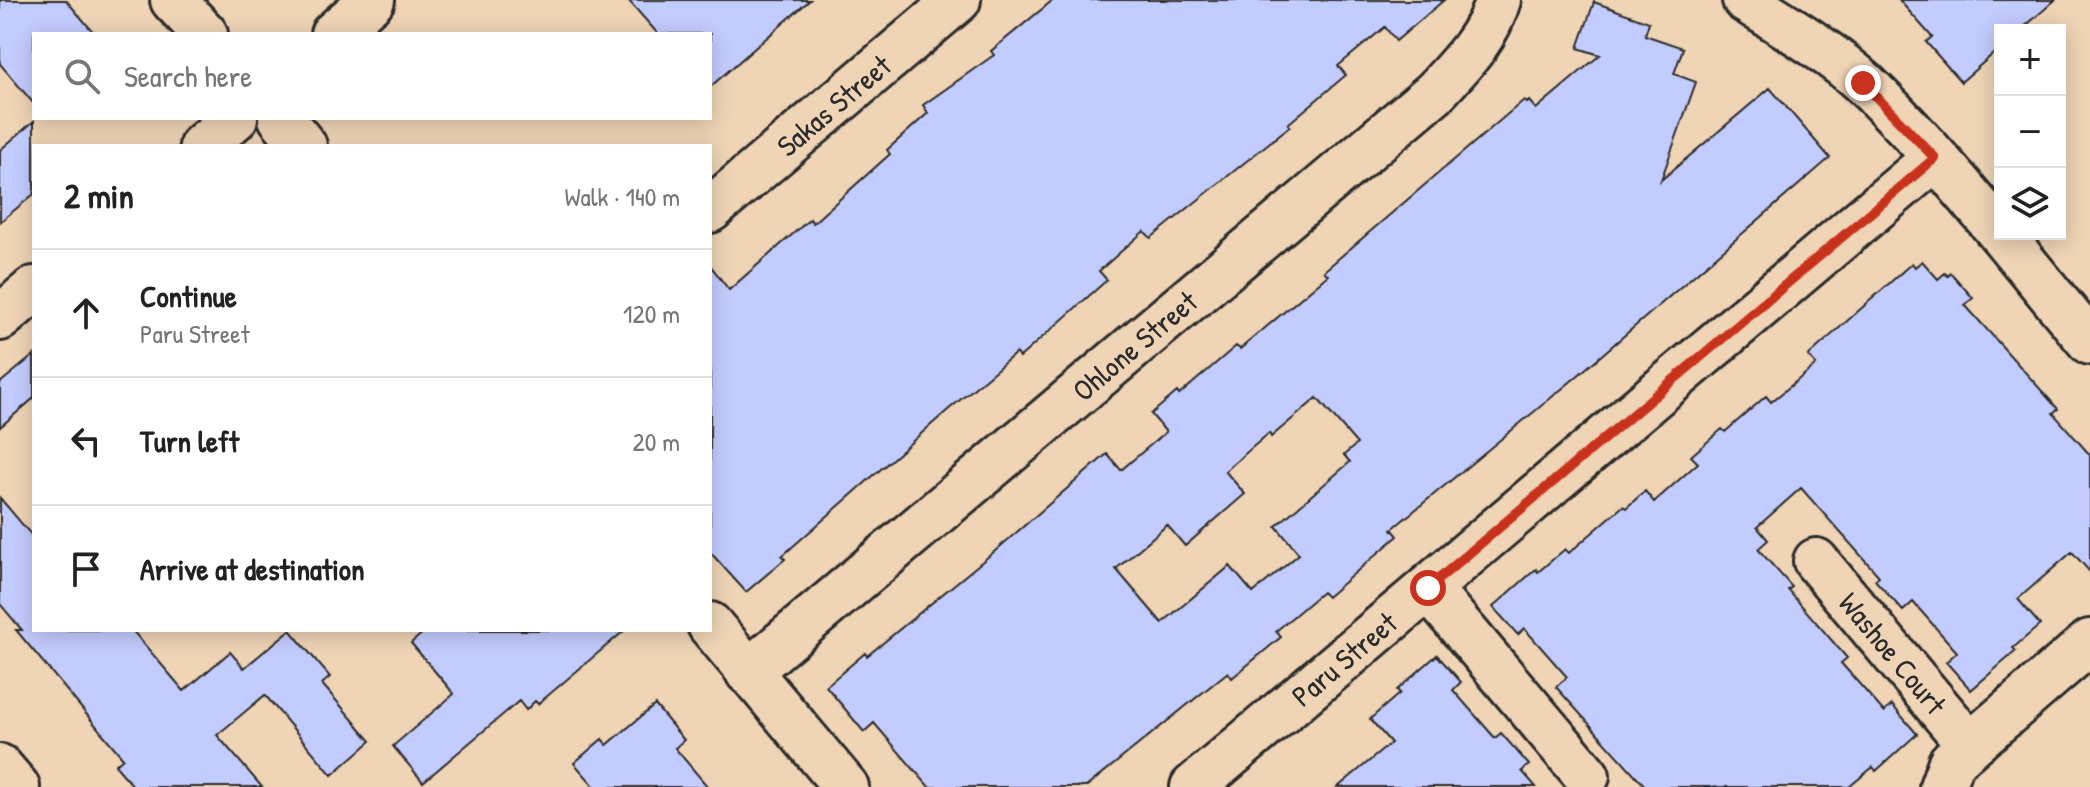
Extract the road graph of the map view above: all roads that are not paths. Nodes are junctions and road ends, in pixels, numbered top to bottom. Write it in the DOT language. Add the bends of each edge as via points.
graph roads {
  1 [pos="173,0"];
  2 [pos="372,0"];
  3 [pos="958,0"];
  4 [pos="1498,0"];
  5 [pos="1745,0"];
  6 [pos="203,32"];
  7 [pos="335,32"];
  8 [pos="233,120"];
  9 [pos="283,120"];
  10 [pos="204,144"];
  11 [pos="302,144"];
  12 [pos="1935,158"];
  13 [pos="712,208"];
  14 [pos="32,291"];
  15 [pos="0,318"];
  16 [pos="2090,342"];
  17 [pos="1816,561"];
  18 [pos="1428,588"];
  19 [pos="712,627"];
  20 [pos="2090,642"];
  21 [pos="748,672"];
  22 [pos="1969,744"];
  23 [pos="0,767"];
  24 [pos="1587,776"];
  25 [pos="17,787"];
  26 [pos="846,787"];
  27 [pos="1193,787"];
  28 [pos="1942,787"];
  1 -- 6 [label="street"];
  2 -- 7 [label="street"];
  3 -- 13 [label="street, Sakas Street"];
  4 -- 21 [label="street, Ohlone Street" via="1473,52 1435,92"];
  5 -- 12 [label="street" via="1806,38 1863,83"];
  8 -- 10 [label="street"];
  9 -- 11 [label="street"];
  12 -- 16 [label="street"];
  12 -- 18 [label="street, Paru Street"];
  14 -- 15 [label="street"];
  17 -- 22 [label="street, Washoe Court"];
  18 -- 24 [label="street"];
  18 -- 27 [label="street, Paru Street"];
  19 -- 21 [label="street"];
  20 -- 22 [label="street"];
  21 -- 26 [label="street"];
  22 -- 28 [label="street" via="1951,762"];
  23 -- 25 [label="street"];
}
